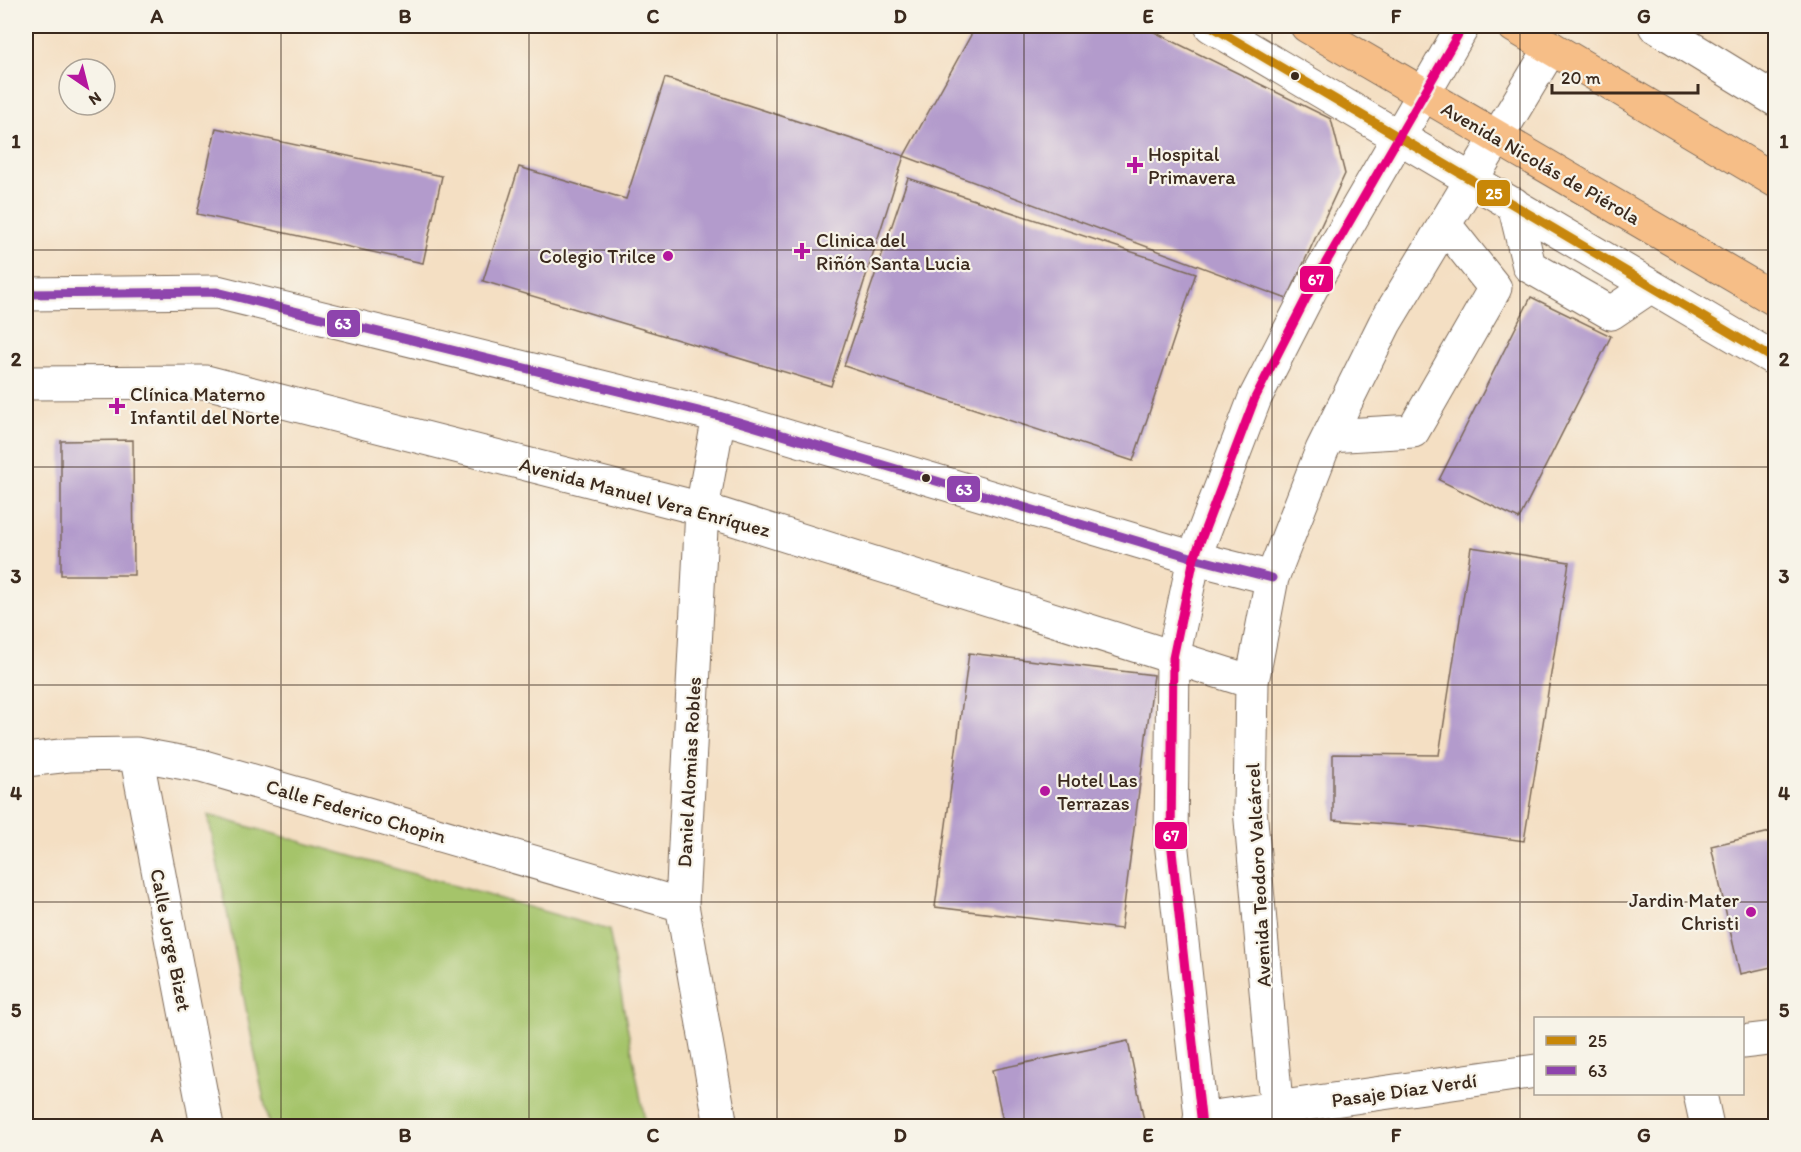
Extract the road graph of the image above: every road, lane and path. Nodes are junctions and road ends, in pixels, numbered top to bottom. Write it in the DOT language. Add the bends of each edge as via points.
graph roads {
  1 [pos="1211,26"];
  2 [pos="1307,26"];
  3 [pos="1463,26"];
  4 [pos="1514,26"];
  5 [pos="1655,26"];
  6 [pos="1551,48"];
  7 [pos="1422,93"];
  8 [pos="1776,100"];
  9 [pos="1398,136"];
  10 [pos="1498,137"];
  11 [pos="1472,181"];
  12 [pos="1776,181"];
  13 [pos="1514,204"];
  14 [pos="1445,225"];
  15 [pos="1528,266"];
  16 [pos="1651,286"];
  17 [pos="1495,288"];
  18 [pos="26,294"];
  19 [pos="1776,300"];
  20 [pos="1776,360"];
  21 [pos="26,383"];
  22 [pos="719,416"];
  23 [pos="1329,436"];
  24 [pos="702,509"];
  25 [pos="1194,558"];
  26 [pos="1272,578"];
  27 [pos="1173,658"];
  28 [pos="1252,682"];
  29 [pos="136,754"];
  30 [pos="26,760"];
  31 [pos="682,905"];
  32 [pos="1776,1038"];
  33 [pos="1744,1042"];
  34 [pos="1534,1071"];
  35 [pos="1700,1095"];
  36 [pos="1276,1117"];
  37 [pos="1201,1123"];
  38 [pos="207,1126"];
  39 [pos="721,1126"];
  40 [pos="1707,1126"];
  1 -- 9 [label="street"];
  2 -- 7 [label="highway, Avenida Nicolás de Piérola"];
  3 -- 7 [label="street"];
  4 -- 6 [label="highway"];
  5 -- 8 [label="street"];
  6 -- 10 [label="street, Avenida Teodoro Valcárcel"];
  6 -- 12 [label="highway"];
  7 -- 9 [label="street"];
  7 -- 10 [label="highway, Avenida Nicolás de Piérola"];
  9 -- 11 [label="street"];
  9 -- 25 [label="street" via="1314,283 1255,398"];
  10 -- 11 [label="street, Avenida Teodoro Valcárcel"];
  10 -- 19 [label="highway, Avenida Nicolás de Piérola"];
  11 -- 13 [label="street"];
  11 -- 14 [label="street, Avenida Teodoro Valcárcel"];
  13 -- 15 [label="street"];
  13 -- 16 [label="street"];
  14 -- 17 [label="street"];
  14 -- 23 [label="street, Avenida Teodoro Valcárcel" via="1386,323"];
  15 -- 16 [label="street" via="1611,313"];
  15 -- 17 [label="street"];
  16 -- 20 [label="street"];
  17 -- 23 [label="street" via="1413,431"];
  18 -- 22 [label="street" via="218,292"];
  21 -- 24 [label="street, Avenida Manuel Vera Enríquez" via="206,382"];
  22 -- 24 [label="street, Daniel Alomias Robles"];
  22 -- 25 [label="street"];
  23 -- 26 [label="street, Avenida Teodoro Valcárcel"];
  24 -- 27 [label="street, Avenida Manuel Vera Enríquez"];
  24 -- 31 [label="street, Daniel Alomias Robles"];
  25 -- 26 [label="street"];
  25 -- 27 [label="street"];
  26 -- 28 [label="street, Avenida Teodoro Valcárcel"];
  27 -- 28 [label="street, Avenida Manuel Vera Enríquez"];
  27 -- 37 [label="street" via="1171,841"];
  28 -- 36 [label="street, Avenida Teodoro Valcárcel" via="1250,809"];
  29 -- 30 [label="street, Calle Federico Chopin"];
  29 -- 31 [label="street, Calle Federico Chopin" via="201,765"];
  29 -- 38 [label="street, Calle Jorge Bizet"];
  31 -- 39 [label="street, Daniel Alomias Robles"];
  32 -- 33 [label="street"];
  34 -- 36 [label="street, Pasaje Díaz Verdí"];
  35 -- 40 [label="street"];
  36 -- 37 [label="street, Pasaje Díaz Verdí"];
}
